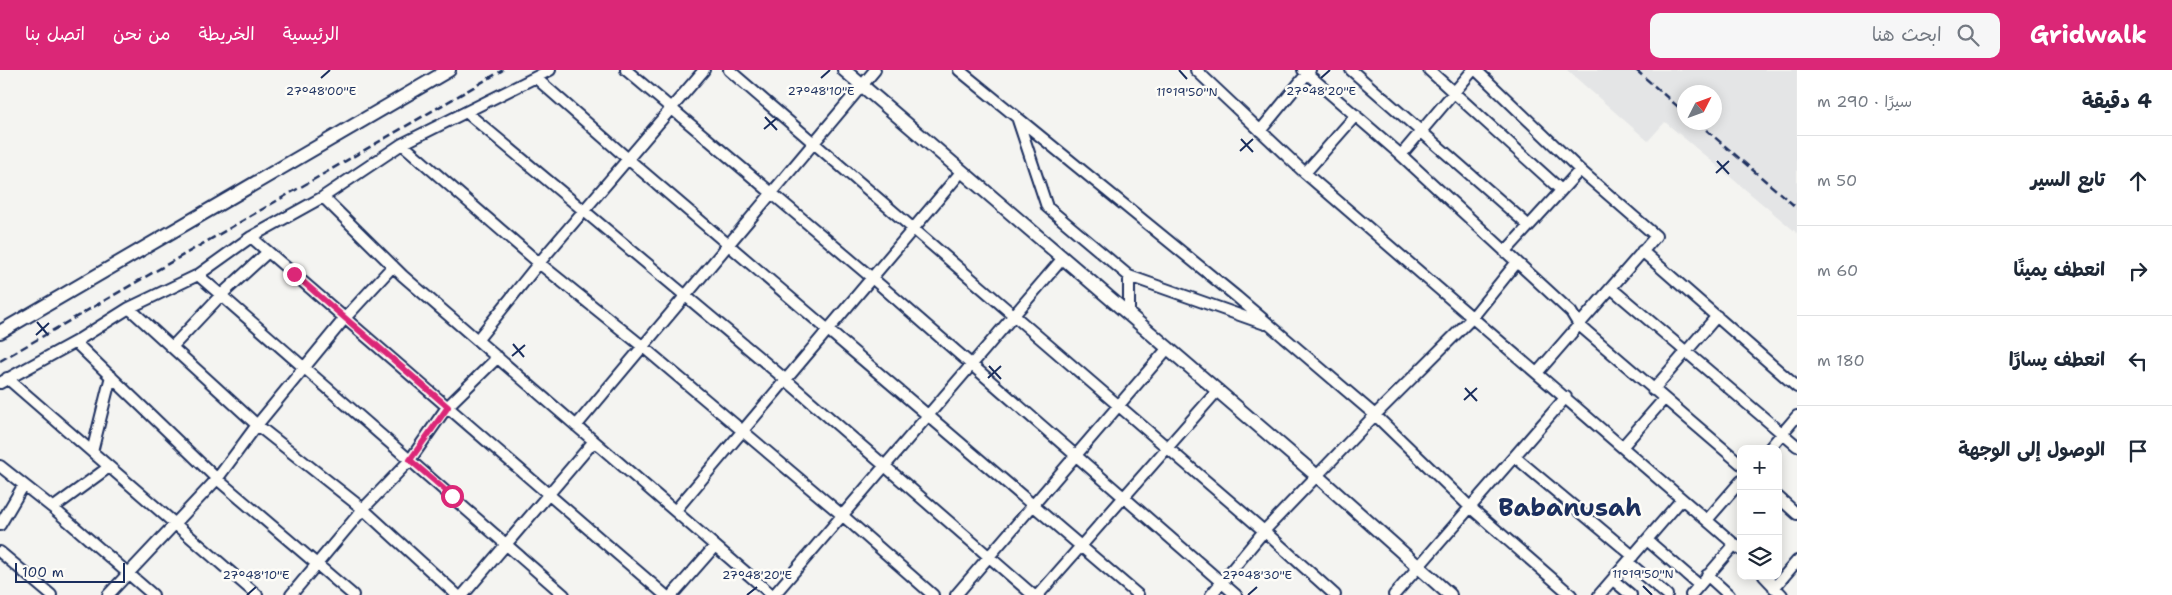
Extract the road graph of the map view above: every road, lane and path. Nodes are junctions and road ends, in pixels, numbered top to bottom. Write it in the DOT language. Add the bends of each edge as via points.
graph roads {
  1 [pos="449,70"];
  2 [pos="550,70"];
  3 [pos="626,70"];
  4 [pos="704,70"];
  5 [pos="729,70"];
  6 [pos="844,70"];
  7 [pos="875,70"];
  8 [pos="959,70"];
  9 [pos="1196,70"];
  10 [pos="1352,70"];
  11 [pos="1429,70"];
  12 [pos="1474,70"];
  13 [pos="1307,71"];
  14 [pos="536,78"];
  15 [pos="861,85"];
  16 [pos="1454,92"];
  17 [pos="670,109"];
  18 [pos="466,112"];
  19 [pos="1356,115"];
  20 [pos="1017,118"];
  21 [pos="1260,130"];
  22 [pos="1422,130"];
  23 [pos="813,142"];
  24 [pos="402,144"];
  25 [pos="1401,155"];
  26 [pos="628,159"];
  27 [pos="1580,170"];
  28 [pos="962,172"];
  29 [pos="1305,173"];
  30 [pos="1562,190"];
  31 [pos="770,194"];
  32 [pos="323,197"];
  33 [pos="584,211"];
  34 [pos="1529,226"];
  35 [pos="914,229"];
  36 [pos="251,237"];
  37 [pos="728,244"];
  38 [pos="1642,251"];
  39 [pos="268,252"];
  40 [pos="1505,252"];
  41 [pos="1063,258"];
  42 [pos="1517,262"];
  43 [pos="539,264"];
  44 [pos="393,266"];
  45 [pos="198,275"];
  46 [pos="1129,276"];
  47 [pos="872,278"];
  48 [pos="1611,288"];
  49 [pos="221,295"];
  50 [pos="686,295"];
  51 [pos="129,308"];
  52 [pos="1129,314"];
  53 [pos="1014,316"];
  54 [pos="1717,316"];
  55 [pos="345,318"];
  56 [pos="1472,318"];
  57 [pos="1580,325"];
  58 [pos="1270,326"];
  59 [pos="828,330"];
  60 [pos="0,332"];
  61 [pos="478,339"];
  62 [pos="75,342"];
  63 [pos="642,346"];
  64 [pos="172,347"];
  65 [pos="1168,348"];
  66 [pos="1687,352"];
  67 [pos="498,357"];
  68 [pos="972,365"];
  69 [pos="305,368"];
  70 [pos="1537,373"];
  71 [pos="111,376"];
  72 [pos="786,380"];
  73 [pos="4,381"];
  74 [pos="1797,387"];
  75 [pos="1218,390"];
  76 [pos="1653,390"];
  77 [pos="1566,397"];
  78 [pos="1664,399"];
  79 [pos="1119,406"];
  80 [pos="448,407"];
  81 [pos="1375,415"];
  82 [pos="928,416"];
  83 [pos="1797,416"];
  84 [pos="257,425"];
  85 [pos="576,426"];
  86 [pos="743,431"];
  87 [pos="1782,433"];
  88 [pos="594,441"];
  89 [pos="1772,445"];
  90 [pos="1623,446"];
  91 [pos="1797,446"];
  92 [pos="1167,447"];
  93 [pos="92,452"];
  94 [pos="1075,456"];
  95 [pos="1515,457"];
  96 [pos="410,460"];
  97 [pos="1737,461"];
  98 [pos="0,466"];
  99 [pos="110,467"];
  100 [pos="884,467"];
  101 [pos="1317,476"];
  102 [pos="217,479"];
  103 [pos="23,486"];
  104 [pos="1737,486"];
  105 [pos="548,494"];
  106 [pos="1122,498"];
  107 [pos="1682,499"];
  108 [pos="1782,501"];
  109 [pos="1033,506"];
  110 [pos="52,508"];
  111 [pos="1471,508"];
  112 [pos="363,509"];
  113 [pos="675,511"];
  114 [pos="1797,514"];
  115 [pos="842,515"];
  116 [pos="1707,520"];
  117 [pos="0,525"];
  118 [pos="175,525"];
  119 [pos="1264,531"];
  120 [pos="1647,540"];
  121 [pos="507,545"];
  122 [pos="715,546"];
  123 [pos="1080,546"];
  124 [pos="1737,546"];
  125 [pos="1737,548"];
  126 [pos="0,552"];
  127 [pos="989,556"];
  128 [pos="1630,559"];
  129 [pos="1797,561"];
  130 [pos="317,564"];
  131 [pos="1419,568"];
  132 [pos="127,572"];
  133 [pos="1707,575"];
  134 [pos="1613,580"];
  135 [pos="1767,580"];
  136 [pos="1221,583"];
  137 [pos="1699,585"];
  138 [pos="1774,588"];
  139 [pos="51,595"];
  140 [pos="108,595"];
  141 [pos="153,595"];
  142 [pos="257,595"];
  143 [pos="291,595"];
  144 [pos="353,595"];
  145 [pos="457,595"];
  146 [pos="463,595"];
  147 [pos="564,595"];
  148 [pos="665,595"];
  149 [pos="672,595"];
  150 [pos="773,595"];
  151 [pos="933,595"];
  152 [pos="956,595"];
  153 [pos="1033,595"];
  154 [pos="1038,595"];
  155 [pos="1138,595"];
  156 [pos="1211,595"];
  157 [pos="1236,595"];
  158 [pos="1335,595"];
  159 [pos="1394,595"];
  160 [pos="1450,595"];
  161 [pos="1571,595"];
  162 [pos="1599,595"];
  163 [pos="1631,595"];
  164 [pos="1667,595"];
  165 [pos="1691,595"];
  166 [pos="1729,595"];
  167 [pos="1782,595"];
  1 -- 60 [label="main road"];
  2 -- 14 [label="street"];
  3 -- 17 [label="street"];
  4 -- 17 [label="street"];
  5 -- 23 [label="street"];
  6 -- 15 [label="main road"];
  7 -- 15 [label="street"];
  8 -- 20 [label="street"];
  9 -- 21 [label="street"];
  10 -- 22 [label="street"];
  11 -- 16 [label="street"];
  12 -- 16 [label="street"];
  12 -- 27 [label="street"];
  13 -- 19 [label="street"];
  13 -- 21 [label="street"];
  14 -- 18 [label="street"];
  14 -- 26 [label="street"];
  15 -- 23 [label="street"];
  15 -- 28 [label="main road"];
  16 -- 22 [label="street"];
  16 -- 30 [label="street"];
  17 -- 26 [label="street"];
  17 -- 31 [label="street"];
  18 -- 24 [label="street"];
  18 -- 33 [label="street"];
  19 -- 25 [label="street"];
  19 -- 29 [label="street"];
  20 -- 46 [label="street" via="1047,207"];
  20 -- 58 [label="street"];
  21 -- 29 [label="street"];
  22 -- 25 [label="street"];
  22 -- 34 [label="street"];
  23 -- 31 [label="street"];
  23 -- 35 [label="street"];
  24 -- 32 [label="street"];
  24 -- 43 [label="street"];
  25 -- 40 [label="street"];
  26 -- 33 [label="street"];
  26 -- 37 [label="street"];
  27 -- 30 [label="street"];
  27 -- 38 [label="street" via="1656,236"];
  28 -- 35 [label="street"];
  28 -- 41 [label="main road"];
  29 -- 56 [label="street"];
  30 -- 34 [label="street"];
  31 -- 37 [label="street"];
  31 -- 47 [label="street"];
  32 -- 36 [label="street"];
  32 -- 44 [label="street"];
  33 -- 43 [label="street"];
  33 -- 50 [label="street"];
  34 -- 40 [label="street"];
  35 -- 47 [label="street"];
  35 -- 53 [label="street"];
  36 -- 39 [label="street"];
  36 -- 45 [label="street"];
  37 -- 50 [label="street"];
  37 -- 59 [label="street"];
  38 -- 48 [label="street"];
  38 -- 54 [label="street"];
  39 -- 49 [label="street"];
  39 -- 55 [label="street"];
  40 -- 42 [label="street"];
  41 -- 52 [label="main road"];
  41 -- 53 [label="street"];
  42 -- 56 [label="street"];
  42 -- 57 [label="street" via="1571,312"];
  43 -- 61 [label="street"];
  43 -- 63 [label="street"];
  44 -- 55 [label="street"];
  44 -- 61 [label="street"];
  45 -- 49 [label="street"];
  45 -- 51 [label="street"];
  46 -- 52 [label="street"];
  46 -- 58 [label="street"];
  47 -- 59 [label="street"];
  47 -- 68 [label="street"];
  48 -- 57 [label="street"];
  48 -- 66 [label="street"];
  49 -- 64 [label="street"];
  49 -- 69 [label="street"];
  50 -- 63 [label="street"];
  50 -- 72 [label="street"];
  51 -- 62 [label="street"];
  51 -- 64 [label="street"];
  52 -- 65 [label="main road"];
  53 -- 68 [label="street"];
  53 -- 79 [label="street"];
  54 -- 66 [label="street"];
  54 -- 74 [label="street"];
  55 -- 69 [label="street"];
  55 -- 80 [label="street"];
  56 -- 70 [label="street"];
  56 -- 81 [label="street"];
  57 -- 70 [label="street"];
  57 -- 76 [label="street"];
  58 -- 81 [label="street"];
  59 -- 72 [label="street"];
  59 -- 82 [label="street"];
  61 -- 67 [label="street"];
  62 -- 71 [label="street"];
  62 -- 73 [label="street"];
  63 -- 85 [label="street"];
  63 -- 86 [label="street"];
  64 -- 84 [label="street"];
  65 -- 75 [label="main road"];
  65 -- 79 [label="street"];
  66 -- 76 [label="street"];
  66 -- 87 [label="street"];
  67 -- 80 [label="street"];
  67 -- 85 [label="street"];
  68 -- 82 [label="street"];
  68 -- 94 [label="street"];
  69 -- 84 [label="street"];
  69 -- 96 [label="street"];
  70 -- 77 [label="street"];
  71 -- 93 [label="street"];
  71 -- 102 [label="street"];
  72 -- 86 [label="street"];
  72 -- 100 [label="street"];
  73 -- 93 [label="street"];
  75 -- 92 [label="street"];
  75 -- 101 [label="main road"];
  76 -- 78 [label="street"];
  77 -- 90 [label="street"];
  77 -- 95 [label="street"];
  78 -- 90 [label="street"];
  78 -- 97 [label="street"];
  79 -- 92 [label="street"];
  79 -- 94 [label="street"];
  80 -- 96 [label="street"];
  80 -- 105 [label="street"];
  81 -- 101 [label="street"];
  81 -- 111 [label="street"];
  82 -- 100 [label="street"];
  82 -- 109 [label="street"];
  83 -- 87 [label="street"];
  84 -- 102 [label="street"];
  84 -- 112 [label="street"];
  85 -- 88 [label="street"];
  86 -- 113 [label="street"];
  86 -- 115 [label="street"];
  87 -- 89 [label="street"];
  87 -- 91 [label="street"];
  88 -- 105 [label="street"];
  88 -- 113 [label="street"];
  90 -- 107 [label="street"];
  92 -- 106 [label="street"];
  92 -- 119 [label="street"];
  93 -- 99 [label="street"];
  94 -- 106 [label="street"];
  94 -- 109 [label="street"];
  95 -- 111 [label="street"];
  95 -- 128 [label="street"];
  96 -- 112 [label="street"];
  96 -- 121 [label="street"];
  98 -- 103 [label="street"];
  99 -- 110 [label="street"];
  99 -- 118 [label="street"];
  100 -- 115 [label="street"];
  100 -- 127 [label="street"];
  101 -- 119 [label="street"];
  101 -- 131 [label="main road"];
  102 -- 118 [label="street"];
  102 -- 130 [label="street"];
  103 -- 110 [label="street"];
  103 -- 117 [label="street"];
  104 -- 116 [label="street"];
  105 -- 121 [label="street"];
  105 -- 148 [label="street"];
  106 -- 123 [label="street"];
  106 -- 136 [label="street"];
  107 -- 116 [label="street"];
  107 -- 120 [label="street"];
  108 -- 114 [label="street"];
  109 -- 123 [label="street"];
  109 -- 127 [label="street"];
  110 -- 132 [label="street"];
  111 -- 131 [label="street"];
  111 -- 161 [label="street"];
  112 -- 130 [label="street"];
  112 -- 145 [label="street"];
  113 -- 122 [label="street"];
  115 -- 150 [label="street"];
  115 -- 151 [label="street"];
  116 -- 124 [label="street"];
  118 -- 132 [label="street"];
  118 -- 142 [label="street"];
  119 -- 136 [label="street"];
  119 -- 158 [label="street"];
  120 -- 128 [label="street"];
  120 -- 137 [label="street"];
  121 -- 146 [label="street"];
  121 -- 147 [label="street"];
  122 -- 149 [label="street"];
  122 -- 150 [label="street"];
  123 -- 154 [label="street"];
  123 -- 155 [label="street"];
  125 -- 133 [label="street"];
  126 -- 139 [label="street"];
  127 -- 152 [label="street"];
  127 -- 153 [label="street"];
  128 -- 134 [label="street"];
  128 -- 164 [label="street"];
  129 -- 138 [label="street"];
  130 -- 143 [label="street"];
  130 -- 144 [label="street"];
  131 -- 159 [label="street"];
  131 -- 160 [label="main road"];
  132 -- 140 [label="street"];
  132 -- 141 [label="street"];
  133 -- 137 [label="street"];
  133 -- 166 [label="street"];
  134 -- 162 [label="street"];
  134 -- 163 [label="street"];
  135 -- 138 [label="street"];
  136 -- 156 [label="street"];
  136 -- 157 [label="street"];
  137 -- 165 [label="street"];
  138 -- 167 [label="street"];
}
